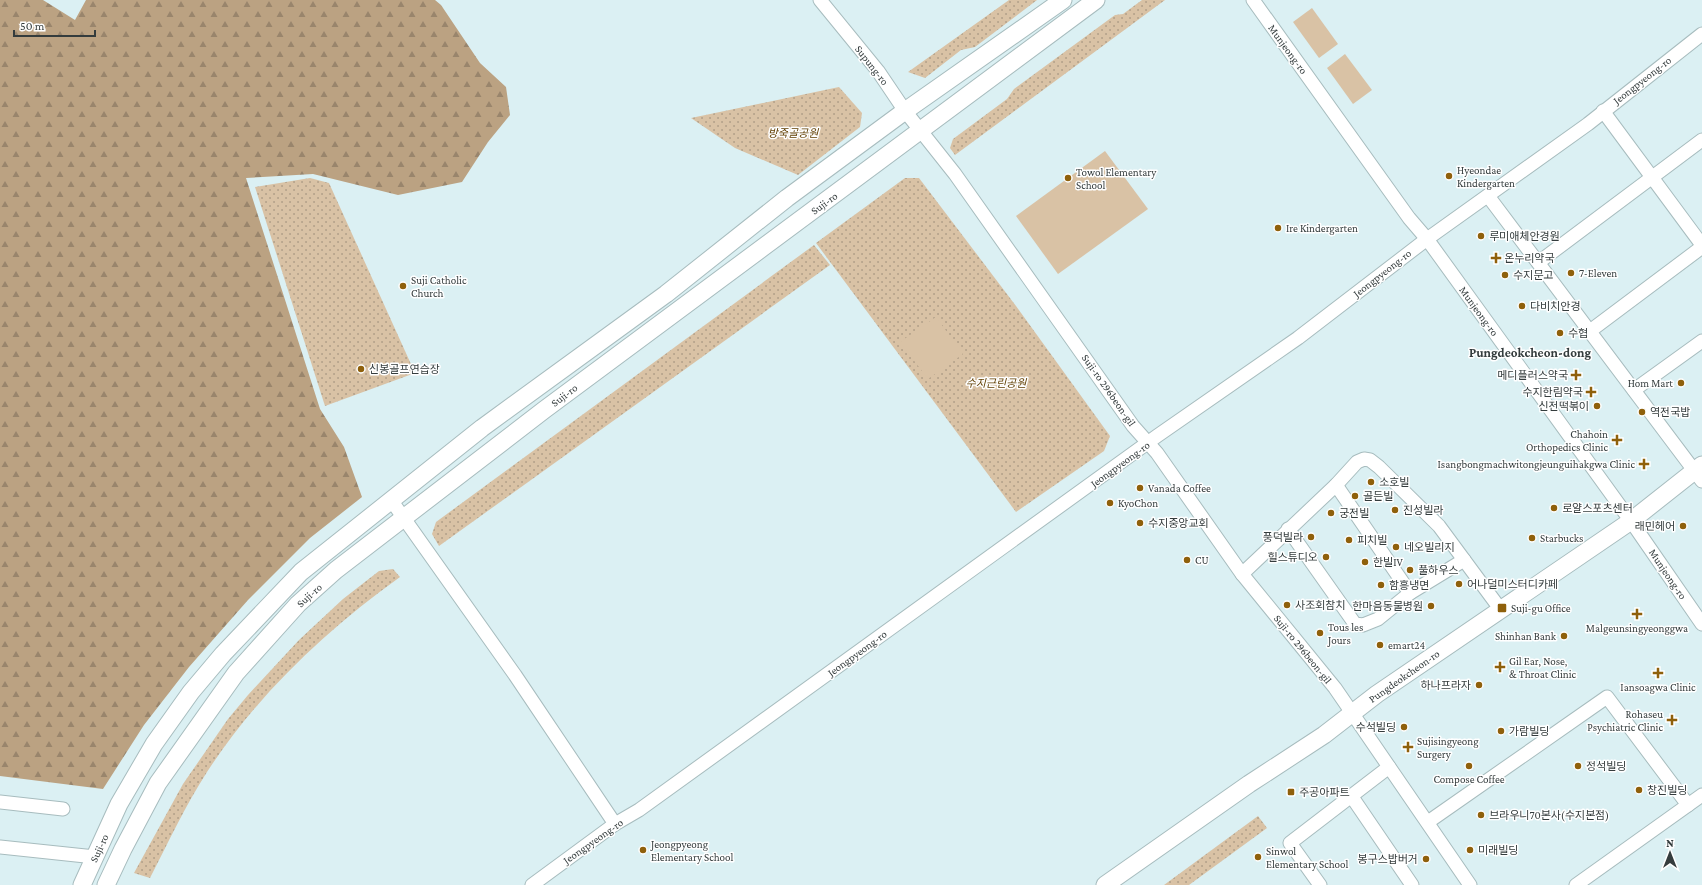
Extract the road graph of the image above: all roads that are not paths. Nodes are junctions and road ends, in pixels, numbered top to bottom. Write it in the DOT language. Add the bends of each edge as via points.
graph roads {
  1 [pos="820,0"];
  2 [pos="1063,0"];
  3 [pos="1096,0"];
  4 [pos="1253,0"];
  5 [pos="1702,34"];
  6 [pos="905,111"];
  7 [pos="1603,111"];
  8 [pos="920,131"];
  9 [pos="1702,140"];
  10 [pos="1652,178"];
  11 [pos="1488,196"];
  12 [pos="1427,239"];
  13 [pos="1702,246"];
  14 [pos="1539,262"];
  15 [pos="1590,331"];
  16 [pos="1702,341"];
  17 [pos="1634,390"];
  18 [pos="1149,444"];
  19 [pos="1699,473"];
  20 [pos="1336,485"];
  21 [pos="391,500"];
  22 [pos="404,518"];
  23 [pos="1631,521"];
  24 [pos="1288,529"];
  25 [pos="1464,560"];
  26 [pos="1242,574"];
  27 [pos="1410,593"];
  28 [pos="1500,610"];
  29 [pos="1702,624"];
  30 [pos="1352,713"];
  31 [pos="1389,767"];
  32 [pos="1702,795"];
  33 [pos="1352,797"];
  34 [pos="0,802"];
  35 [pos="1688,805"];
  36 [pos="63,809"];
  37 [pos="1428,822"];
  38 [pos="615,824"];
  39 [pos="0,847"];
  40 [pos="89,871"];
  41 [pos="106,885"];
  42 [pos="532,885"];
  43 [pos="1105,885"];
  44 [pos="1320,885"];
  45 [pos="1412,885"];
  46 [pos="1470,885"];
  47 [pos="1576,885"];
  1 -- 6 [label="street, Supung-ro" via="878,71"];
  2 -- 6 [label="main road, Suji-ro"];
  3 -- 8 [label="main road, Suji-ro"];
  4 -- 12 [label="street, Munjeong-ro" via="1404,212"];
  5 -- 7 [label="street, Jeongpyeong-ro"];
  6 -- 8 [label="street, Supung-ro"];
  6 -- 21 [label="main road, Suji-ro" via="788,198 666,294 482,428"];
  7 -- 10 [label="street"];
  7 -- 11 [label="street, Jeongpyeong-ro"];
  8 -- 18 [label="street, Suji-ro 296beon-gil" via="955,174 1133,426"];
  8 -- 22 [label="main road, Suji-ro" via="556,401"];
  9 -- 10 [label="street"];
  10 -- 13 [label="street"];
  10 -- 14 [label="street"];
  11 -- 12 [label="street, Jeongpyeong-ro"];
  11 -- 14 [label="street"];
  12 -- 18 [label="street, Jeongpyeong-ro" via="1298,338"];
  12 -- 23 [label="street, Munjeong-ro"];
  13 -- 15 [label="street"];
  14 -- 15 [label="street"];
  15 -- 17 [label="street"];
  16 -- 17 [label="street"];
  17 -- 19 [label="street"];
  18 -- 26 [label="street, Suji-ro 296beon-gil"];
  18 -- 38 [label="street, Jeongpyeong-ro" via="639,810"];
  19 -- 23 [label="main road, Pungdeokcheon-ro"];
  20 -- 24 [label="street"];
  20 -- 25 [label="street" via="1358,462 1370,460 1439,526"];
  20 -- 27 [label="street"];
  21 -- 22 [label="street"];
  21 -- 40 [label="main road, Suji-ro" via="301,572 191,692 135,774"];
  22 -- 38 [label="street" via="515,675"];
  22 -- 41 [label="main road, Suji-ro" via="352,556 298,604 236,673 158,783"];
  23 -- 28 [label="main road, Pungdeokcheon-ro"];
  23 -- 29 [label="street, Munjeong-ro"];
  24 -- 26 [label="street"];
  24 -- 27 [label="street" via="1355,624 1363,625 1378,619"];
  25 -- 27 [label="street"];
  25 -- 28 [label="street"];
  26 -- 30 [label="street, Suji-ro 296beon-gil" via="1335,688"];
  28 -- 30 [label="main road, Pungdeokcheon-ro"];
  30 -- 31 [label="street, Suji-ro 296beon-gil"];
  30 -- 43 [label="main road, Pungdeokcheon-ro" via="1324,735"];
  31 -- 33 [label="street"];
  31 -- 37 [label="street, Suji-ro 296beon-gil"];
  32 -- 35 [label="street"];
  33 -- 44 [label="street" via="1290,843"];
  33 -- 45 [label="street"];
  34 -- 36 [label="street"];
  35 -- 37 [label="street" via="1607,697"];
  35 -- 47 [label="street"];
  37 -- 46 [label="street, Suji-ro 296beon-gil"];
  38 -- 42 [label="street, Jeongpyeong-ro"];
  39 -- 40 [label="street"];
}
